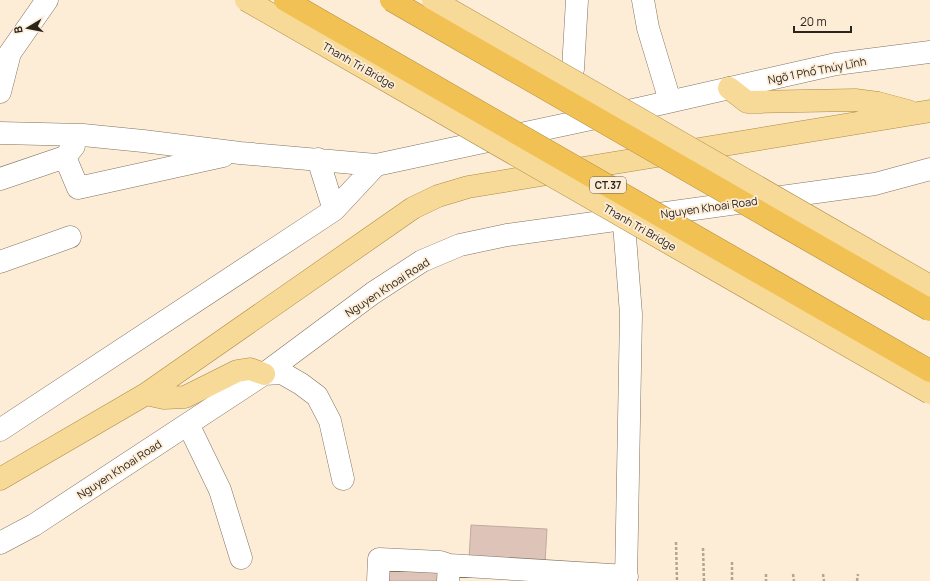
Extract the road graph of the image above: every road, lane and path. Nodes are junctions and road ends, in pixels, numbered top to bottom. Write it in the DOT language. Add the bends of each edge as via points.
graph roads {
  1 [pos="47,0"];
  2 [pos="246,0"];
  3 [pos="285,0"];
  4 [pos="391,0"];
  5 [pos="433,0"];
  6 [pos="445,0"];
  7 [pos="577,0"];
  8 [pos="643,0"];
  9 [pos="930,52"];
  10 [pos="574,69"];
  11 [pos="728,88"];
  12 [pos="0,92"];
  13 [pos="670,101"];
  14 [pos="642,108"];
  15 [pos="922,112"];
  16 [pos="0,134"];
  17 [pos="83,136"];
  18 [pos="240,153"];
  19 [pos="65,157"];
  20 [pos="318,159"];
  21 [pos="376,165"];
  22 [pos="930,169"];
  23 [pos="0,179"];
  24 [pos="334,210"];
  25 [pos="620,219"];
  26 [pos="70,238"];
  27 [pos="0,262"];
  28 [pos="930,286"];
  29 [pos="930,310"];
  30 [pos="930,371"];
  31 [pos="264,374"];
  32 [pos="930,393"];
  33 [pos="146,394"];
  34 [pos="188,424"];
  35 [pos="0,430"];
  36 [pos="0,479"];
  37 [pos="343,479"];
  38 [pos="676,542"];
  39 [pos="0,544"];
  40 [pos="703,548"];
  41 [pos="241,558"];
  42 [pos="732,562"];
  43 [pos="448,573"];
  44 [pos="766,574"];
  45 [pos="793,574"];
  46 [pos="823,574"];
  47 [pos="858,574"];
  48 [pos="568,577"];
  49 [pos="626,579"];
  50 [pos="378,581"];
  51 [pos="677,581"];
  52 [pos="704,581"];
  53 [pos="732,581"];
  54 [pos="766,581"];
  55 [pos="794,581"];
  56 [pos="824,581"];
  57 [pos="857,581"];
  1 -- 12 [label="street" via="10,52"];
  2 -- 32 [label="main road, Thanh Tri Bridge, bridge"];
  3 -- 30 [label="highway, Thanh Tri Bridge / CT.37, bridge"];
  4 -- 29 [label="highway, bridge"];
  5 -- 28 [label="main road, bridge"];
  6 -- 10 [label="street"];
  7 -- 10 [label="street"];
  8 -- 13 [label="street" via="648,28"];
  9 -- 11 [label="street, Ngõ 1 Phố Thúy Lĩnh" via="836,64"];
  10 -- 14 [label="street"];
  11 -- 13 [label="street, Ngõ 1 Phố Thúy Lĩnh"];
  11 -- 15 [label="main road" via="747,102 855,100"];
  13 -- 14 [label="street, Ngõ 1 Phố Thúy Lĩnh"];
  14 -- 21 [label="street, Ngõ 1 Phố Thúy Lĩnh"];
  15 -- 33 [label="main road" via="468,187 438,196 413,208"];
  16 -- 17 [label="street"];
  17 -- 18 [label="street"];
  17 -- 19 [label="street"];
  18 -- 19 [label="street" via="78,188"];
  18 -- 20 [label="street, Ngõ 1 Phố Thúy Lĩnh"];
  19 -- 23 [label="street"];
  20 -- 21 [label="street, Ngõ 1 Phố Thúy Lĩnh"];
  20 -- 24 [label="street"];
  21 -- 24 [label="street"];
  22 -- 25 [label="street, Nguyen Khoai Road" via="875,184"];
  24 -- 35 [label="street"];
  25 -- 31 [label="street, Nguyen Khoai Road" via="506,235 460,245 422,261 373,293"];
  25 -- 49 [label="street" via="624,224 631,314"];
  26 -- 27 [label="street"];
  31 -- 33 [label="main road" via="250,369 236,371 185,397 164,398"];
  31 -- 34 [label="street, Nguyen Khoai Road"];
  31 -- 37 [label="street" via="282,373 317,396 330,421"];
  33 -- 36 [label="main road"];
  34 -- 39 [label="street, Nguyen Khoai Road" via="34,525"];
  34 -- 41 [label="street" via="220,490"];
  38 -- 51 [label="path"];
  40 -- 52 [label="path"];
  42 -- 53 [label="path"];
  43 -- 48 [label="street"];
  43 -- 50 [label="street" via="440,562 379,558"];
  44 -- 54 [label="path"];
  45 -- 55 [label="path"];
  46 -- 56 [label="path"];
  47 -- 57 [label="path"];
  48 -- 49 [label="street"];
}
